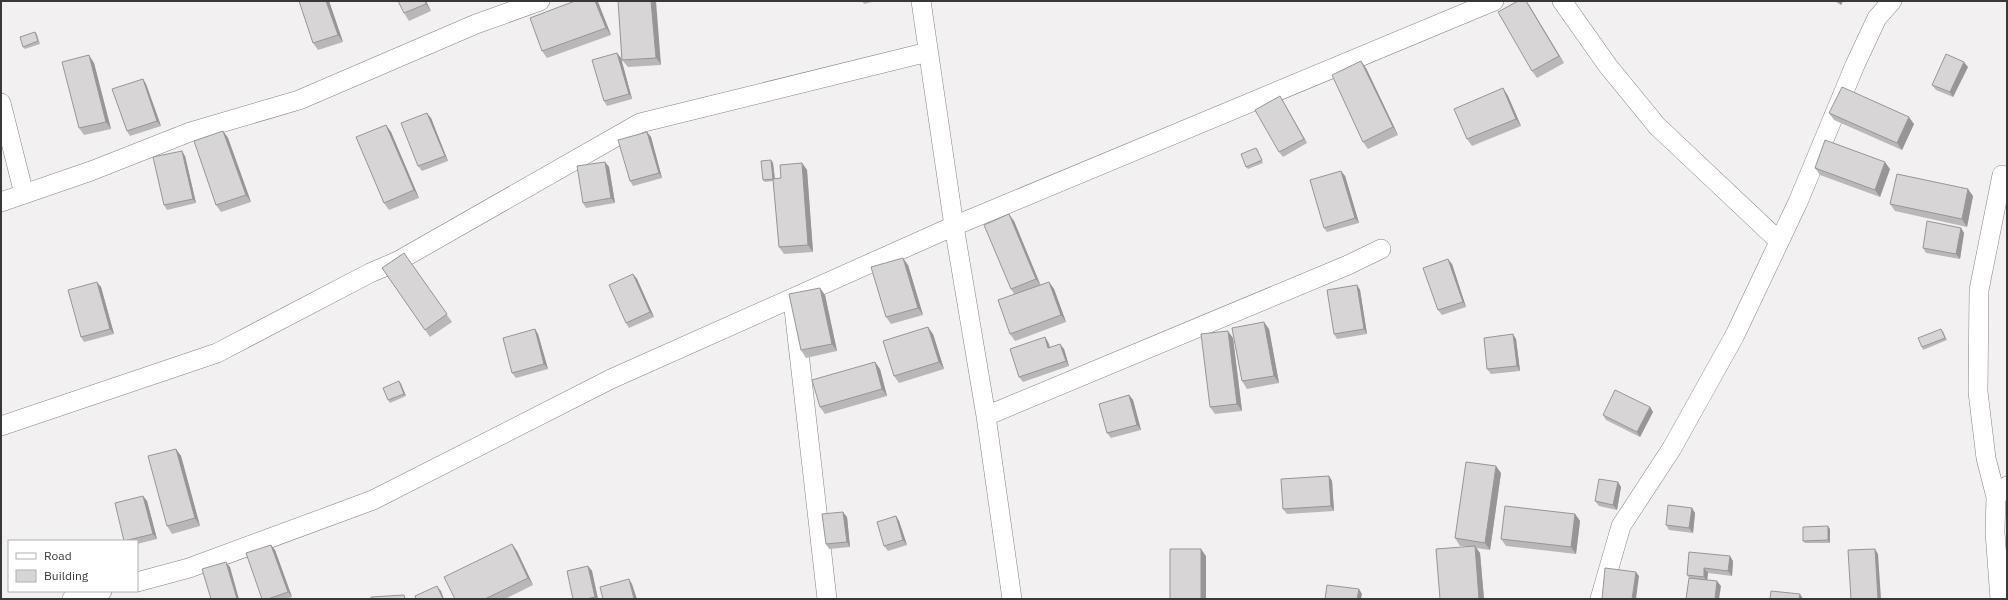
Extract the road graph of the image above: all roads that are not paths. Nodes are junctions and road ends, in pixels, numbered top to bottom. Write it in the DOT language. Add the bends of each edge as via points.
graph roads {
  1 [pos="540,1"];
  2 [pos="921,1"];
  3 [pos="1494,1"];
  4 [pos="1562,1"];
  5 [pos="1892,1"];
  6 [pos="928,52"];
  7 [pos="1,102"];
  8 [pos="2002,175"];
  9 [pos="24,194"];
  10 [pos="1,202"];
  11 [pos="954,226"];
  12 [pos="1779,241"];
  13 [pos="1381,249"];
  14 [pos="793,298"];
  15 [pos="986,416"];
  16 [pos="1,426"];
  17 [pos="2001,492"];
  18 [pos="138,582"];
  19 [pos="98,592"];
  20 [pos="72,599"];
  21 [pos="827,599"];
  22 [pos="1012,599"];
  23 [pos="1600,599"];
  24 [pos="2000,599"];
  1 -- 9 [label="street" via="476,24 299,100 190,132"];
  2 -- 6 [label="street"];
  3 -- 11 [label="street"];
  4 -- 12 [label="street" via="1608,66 1656,126"];
  5 -- 12 [label="street" via="1878,18 1855,65"];
  6 -- 11 [label="street"];
  6 -- 16 [label="street" via="640,123 398,261 217,353"];
  7 -- 9 [label="street"];
  8 -- 17 [label="street" via="1979,298 1978,392 1986,458"];
  9 -- 10 [label="street"];
  11 -- 14 [label="street"];
  11 -- 15 [label="street"];
  12 -- 23 [label="street" via="1731,341 1672,448 1621,526"];
  13 -- 15 [label="street"];
  14 -- 18 [label="street" via="611,379 373,500 189,568"];
  14 -- 21 [label="street"];
  15 -- 22 [label="street"];
  17 -- 24 [label="street" via="1996,532"];
  19 -- 20 [label="street"];
}
